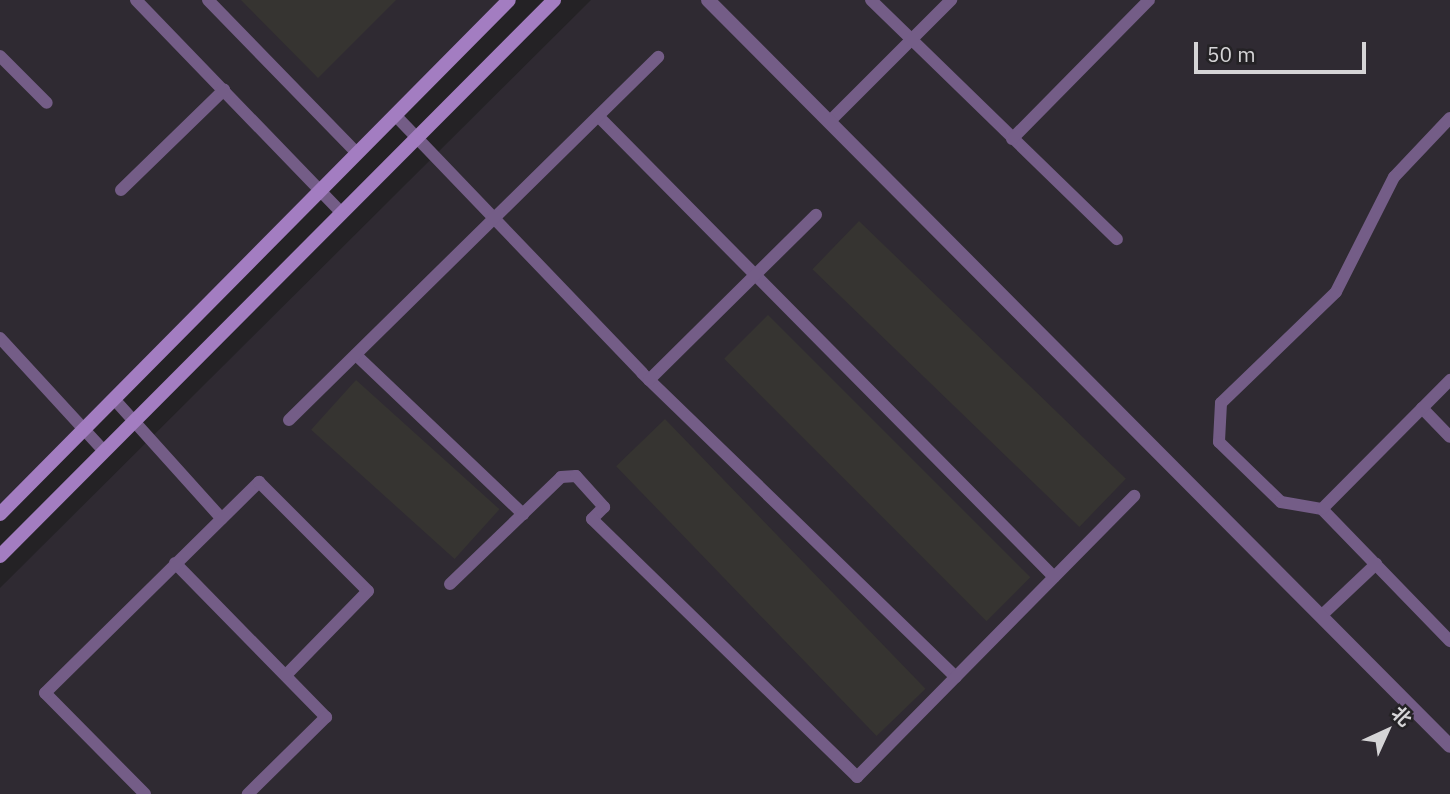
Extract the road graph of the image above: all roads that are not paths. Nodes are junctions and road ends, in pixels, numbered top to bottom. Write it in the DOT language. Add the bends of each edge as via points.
graph roads {
  1 [pos="136,0"];
  2 [pos="208,0"];
  3 [pos="509,0"];
  4 [pos="554,0"];
  5 [pos="708,0"];
  6 [pos="871,0"];
  7 [pos="951,0"];
  8 [pos="1149,0"];
  9 [pos="909,41"];
  10 [pos="0,56"];
  11 [pos="658,57"];
  12 [pos="224,90"];
  13 [pos="47,103"];
  14 [pos="395,115"];
  15 [pos="599,117"];
  16 [pos="1450,118"];
  17 [pos="829,122"];
  18 [pos="415,139"];
  19 [pos="1012,139"];
  20 [pos="357,153"];
  21 [pos="121,190"];
  22 [pos="320,191"];
  23 [pos="342,213"];
  24 [pos="816,215"];
  25 [pos="495,222"];
  26 [pos="1117,239"];
  27 [pos="755,275"];
  28 [pos="0,338"];
  29 [pos="356,355"];
  30 [pos="649,380"];
  31 [pos="1450,380"];
  32 [pos="114,399"];
  33 [pos="1422,408"];
  34 [pos="289,420"];
  35 [pos="135,421"];
  36 [pos="86,428"];
  37 [pos="1450,437"];
  38 [pos="104,452"];
  39 [pos="1134,496"];
  40 [pos="1322,509"];
  41 [pos="0,514"];
  42 [pos="523,514"];
  43 [pos="222,519"];
  44 [pos="0,556"];
  45 [pos="175,563"];
  46 [pos="1376,564"];
  47 [pos="1054,577"];
  48 [pos="450,584"];
  49 [pos="1321,616"];
  50 [pos="1450,641"];
  51 [pos="286,675"];
  52 [pos="956,677"];
  53 [pos="1450,746"];
  54 [pos="145,794"];
  55 [pos="248,794"];
  1 -- 12 [label="lane"];
  2 -- 20 [label="lane"];
  3 -- 14 [label="street"];
  4 -- 18 [label="street"];
  5 -- 17 [label="street"];
  6 -- 9 [label="lane"];
  7 -- 9 [label="lane"];
  8 -- 19 [label="lane"];
  9 -- 17 [label="lane"];
  9 -- 19 [label="lane"];
  10 -- 13 [label="lane"];
  11 -- 15 [label="lane"];
  12 -- 21 [label="lane"];
  12 -- 22 [label="lane"];
  14 -- 18 [label="lane"];
  14 -- 20 [label="street"];
  15 -- 25 [label="lane"];
  15 -- 27 [label="lane"];
  16 -- 40 [label="lane" via="1394,177 1336,292 1221,403 1219,442 1281,502"];
  17 -- 49 [label="street"];
  18 -- 23 [label="street"];
  18 -- 25 [label="lane"];
  19 -- 26 [label="lane"];
  20 -- 22 [label="street"];
  22 -- 23 [label="lane"];
  22 -- 32 [label="street"];
  23 -- 35 [label="street"];
  24 -- 27 [label="lane"];
  25 -- 29 [label="lane"];
  25 -- 30 [label="lane"];
  27 -- 30 [label="lane"];
  27 -- 47 [label="lane"];
  28 -- 36 [label="lane"];
  29 -- 34 [label="lane"];
  29 -- 42 [label="lane"];
  30 -- 52 [label="lane"];
  31 -- 33 [label="lane"];
  32 -- 35 [label="lane"];
  32 -- 36 [label="street"];
  33 -- 37 [label="lane"];
  33 -- 40 [label="lane"];
  35 -- 38 [label="street"];
  35 -- 43 [label="lane"];
  36 -- 38 [label="lane"];
  36 -- 41 [label="street"];
  38 -- 44 [label="street"];
  39 -- 47 [label="lane"];
  40 -- 46 [label="lane"];
  42 -- 48 [label="lane"];
  42 -- 52 [label="lane" via="561,477 576,476 604,507 592,519 857,777"];
  43 -- 45 [label="lane"];
  43 -- 51 [label="lane" via="259,482 368,591"];
  45 -- 51 [label="lane"];
  45 -- 54 [label="lane" via="45,693"];
  46 -- 49 [label="lane"];
  46 -- 50 [label="lane"];
  47 -- 52 [label="lane"];
  49 -- 53 [label="street"];
  51 -- 55 [label="lane" via="326,716"];
}
